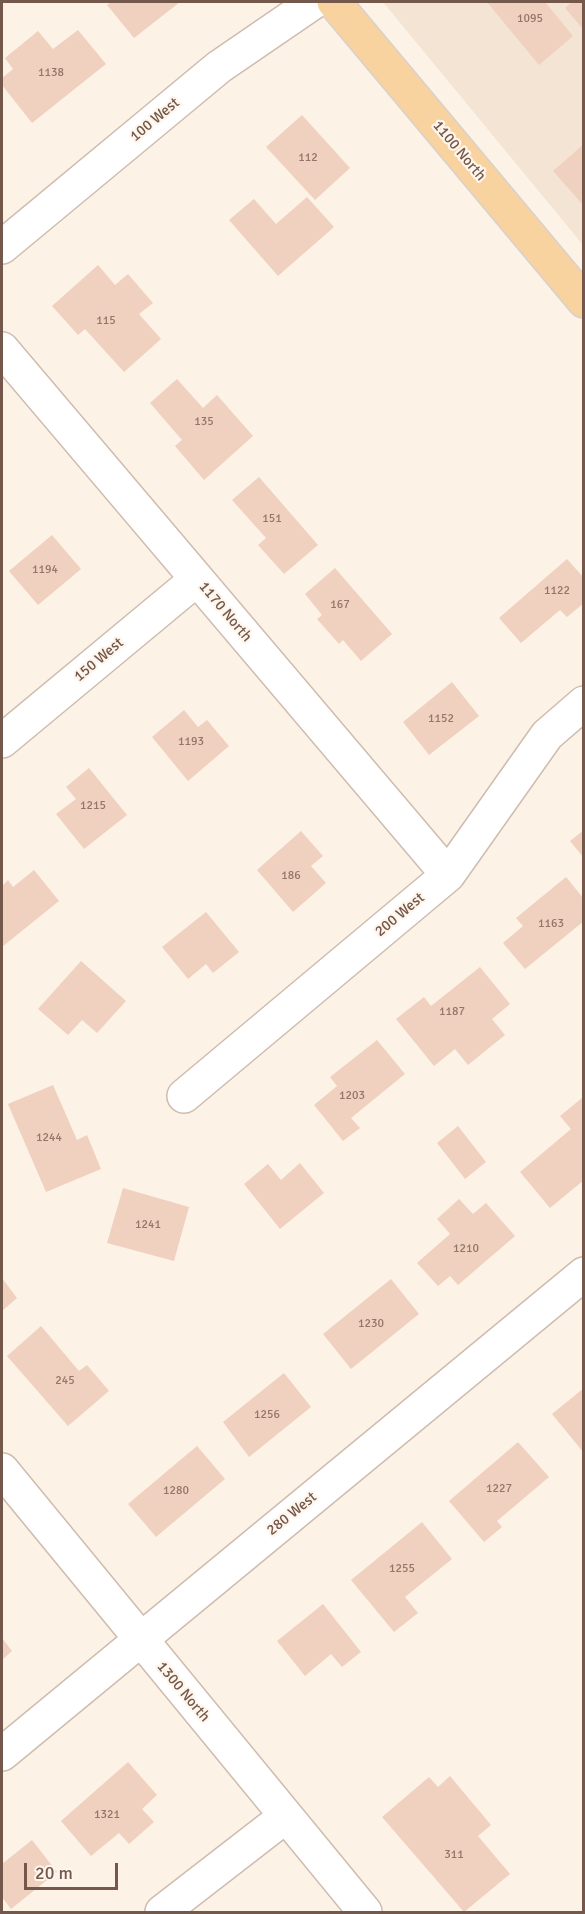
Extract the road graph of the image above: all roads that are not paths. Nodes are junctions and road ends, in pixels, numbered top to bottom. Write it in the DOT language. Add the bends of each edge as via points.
graph roads {
  1 [pos="314,2"];
  2 [pos="334,2"];
  3 [pos="2,247"];
  4 [pos="579,285"];
  5 [pos="2,348"];
  6 [pos="197,579"];
  7 [pos="584,704"];
  8 [pos="2,741"];
  9 [pos="448,875"];
  10 [pos="184,1096"];
  11 [pos="584,1274"];
  12 [pos="2,1470"];
  13 [pos="140,1640"];
  14 [pos="2,1754"];
  15 [pos="286,1816"];
  16 [pos="162,1912"];
  17 [pos="365,1912"];
  1 -- 3 [label="street, 100 West" via="219,67"];
  2 -- 4 [label="main road, 1100 North"];
  5 -- 6 [label="street, 1170 North"];
  6 -- 8 [label="street, 150 West"];
  6 -- 9 [label="street, 1170 North"];
  7 -- 9 [label="street, 200 West" via="547,735"];
  9 -- 10 [label="street, 200 West"];
  11 -- 13 [label="street, 280 West"];
  12 -- 13 [label="street, 1300 North"];
  13 -- 14 [label="street, 280 West"];
  13 -- 15 [label="street, 1300 North"];
  15 -- 16 [label="street"];
  15 -- 17 [label="street, 1300 North"];
}
